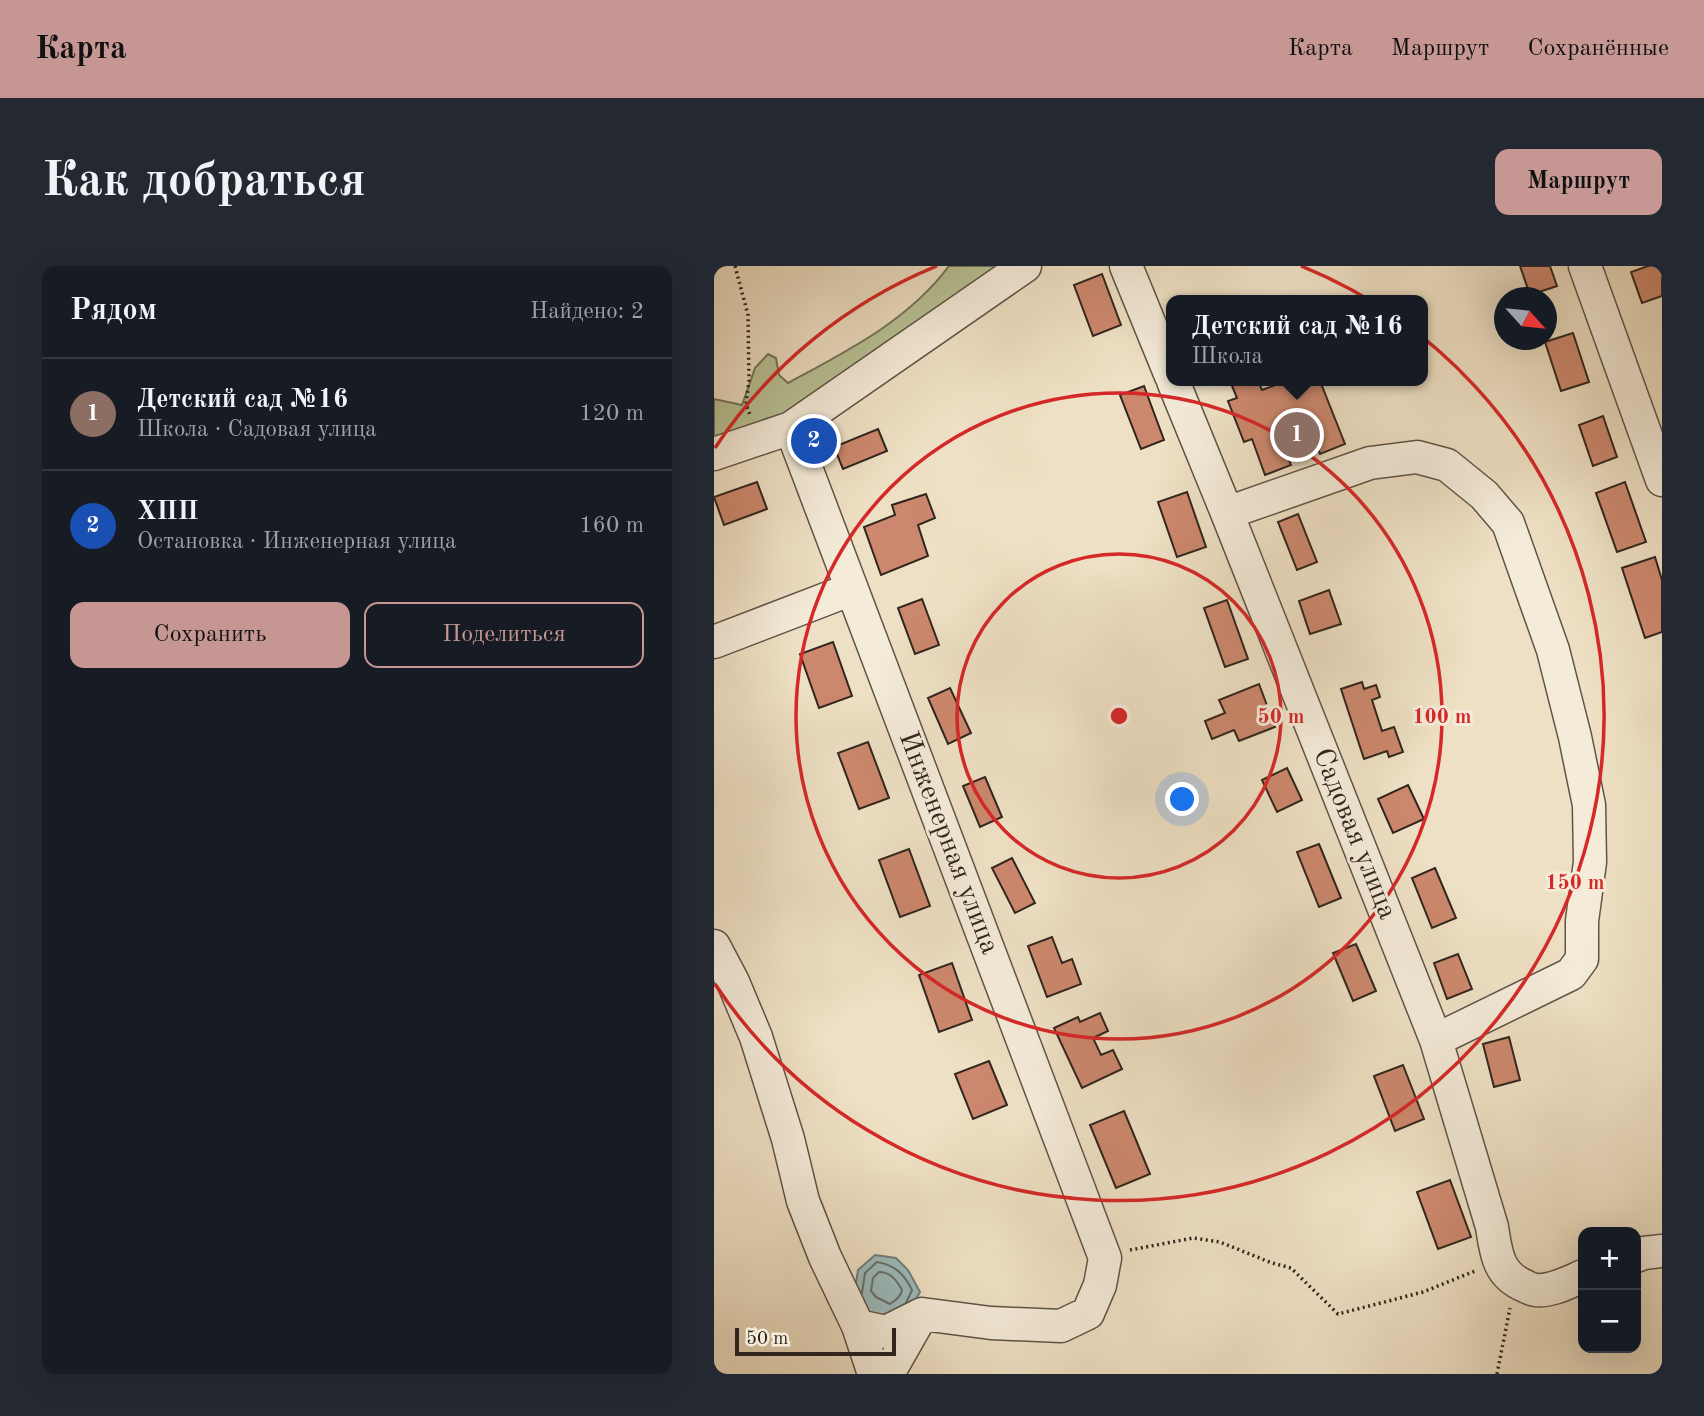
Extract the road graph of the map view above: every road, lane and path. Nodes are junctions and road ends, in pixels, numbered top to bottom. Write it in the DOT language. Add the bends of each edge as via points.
graph roads {
  1 [pos="735,266"];
  2 [pos="1025,266"];
  3 [pos="1126,266"];
  4 [pos="1585,266"];
  5 [pos="1166,364"];
  6 [pos="1175,386"];
  7 [pos="791,428"];
  8 [pos="759,439"];
  9 [pos="714,454"];
  10 [pos="1662,480"];
  11 [pos="1227,513"];
  12 [pos="852,589"];
  13 [pos="714,642"];
  14 [pos="714,946"];
  15 [pos="1436,1040"];
  16 [pos="1662,1251"];
  17 [pos="1641,1254"];
  18 [pos="1496,1256"];
  19 [pos="1105,1258"];
  20 [pos="1578,1278"];
  21 [pos="1515,1282"];
  22 [pos="922,1314"];
  23 [pos="858,1326"];
  24 [pos="874,1374"];
  25 [pos="888,1374"];
  26 [pos="1497,1374"];
  1 -- 8 [label="path" via="748,315 746,404"];
  2 -- 7 [label="street"];
  3 -- 5 [label="street"];
  4 -- 10 [label="street"];
  6 -- 11 [label="street, Садовая улица"];
  7 -- 8 [label="street"];
  7 -- 12 [label="street, Инженерная улица"];
  8 -- 9 [label="street"];
  11 -- 15 [label="street, Садовая улица"];
  11 -- 15 [label="street" via="1370,463 1417,457 1447,464 1508,523 1553,650 1589,805 1590,862 1582,959 1571,974"];
  12 -- 13 [label="street"];
  12 -- 19 [label="street, Инженерная улица"];
  14 -- 23 [label="street" via="756,1037 803,1201"];
  15 -- 18 [label="street, Садовая улица" via="1492,1227"];
  16 -- 17 [label="street"];
  18 -- 19 [label="path" via="1483,1268 1423,1292 1338,1314 1291,1268 1220,1242 1193,1238"];
  18 -- 21 [label="street"];
  19 -- 22 [label="street" via="1088,1312 1061,1326"];
  20 -- 21 [label="street" via="1535,1290"];
  21 -- 26 [label="path"];
  22 -- 23 [label="street" via="886,1332"];
  22 -- 25 [label="street"];
  23 -- 24 [label="street"];
}
